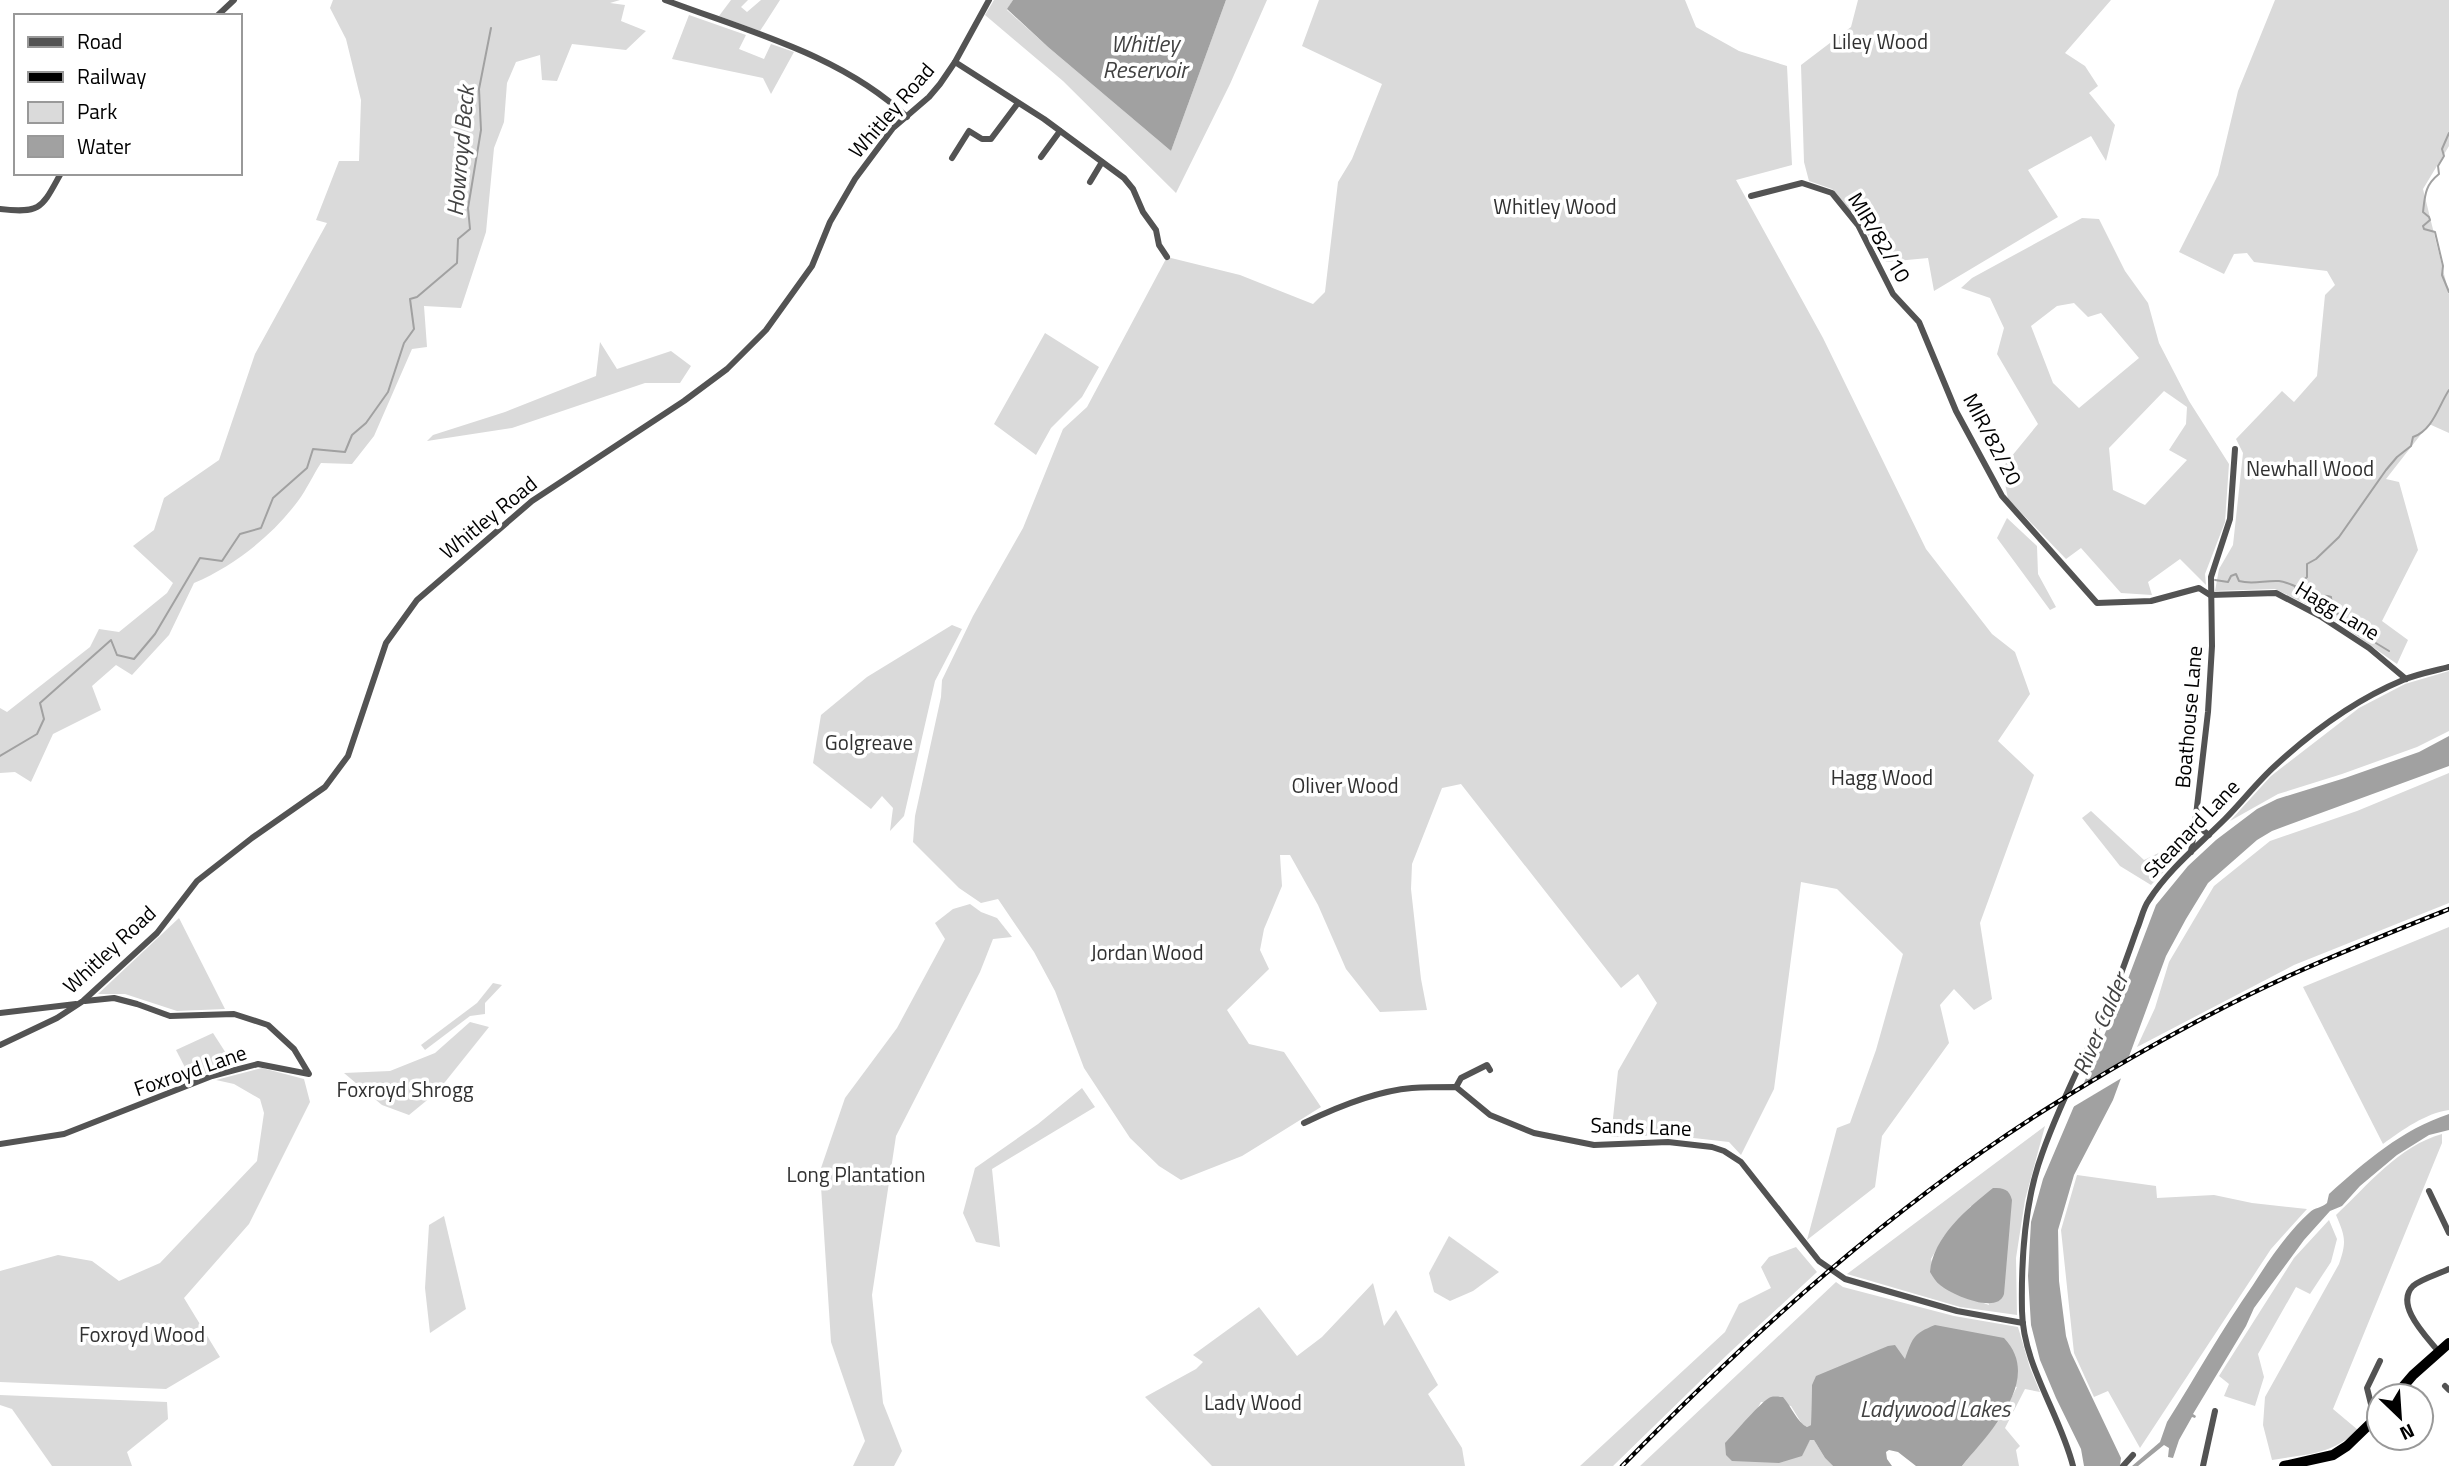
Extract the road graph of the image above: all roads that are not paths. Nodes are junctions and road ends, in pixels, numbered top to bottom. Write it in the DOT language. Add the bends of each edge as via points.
graph roads {
  1 [pos="234,0"];
  2 [pos="665,0"];
  3 [pos="989,0"];
  4 [pos="219,14"];
  5 [pos="955,62"];
  6 [pos="1018,103"];
  7 [pos="907,117"];
  8 [pos="1060,131"];
  9 [pos="1041,157"];
  10 [pos="952,158"];
  11 [pos="1102,162"];
  12 [pos="60,175"];
  13 [pos="1090,183"];
  14 [pos="1751,197"];
  15 [pos="0,209"];
  16 [pos="1167,257"];
  17 [pos="1919,322"];
  18 [pos="2235,449"];
  19 [pos="2086,591"];
  20 [pos="2210,595"];
  21 [pos="2449,667"];
  22 [pos="2406,679"];
  23 [pos="2195,824"];
  24 [pos="2209,835"];
  25 [pos="2191,852"];
  26 [pos="80,1002"];
  27 [pos="0,1013"];
  28 [pos="0,1045"];
  29 [pos="1489,1070"];
  30 [pos="1456,1087"];
  31 [pos="1304,1123"];
  32 [pos="0,1144"];
  33 [pos="2429,1191"];
  34 [pos="2449,1233"];
  35 [pos="2449,1269"];
  36 [pos="2023,1323"];
  37 [pos="2449,1343"];
  38 [pos="2438,1350"];
  39 [pos="2380,1361"];
  40 [pos="2370,1382"];
  41 [pos="2408,1382"];
  42 [pos="2215,1411"];
  43 [pos="2365,1429"];
  44 [pos="2133,1455"];
  45 [pos="2307,1463"];
  46 [pos="2073,1466"];
  47 [pos="2123,1466"];
  48 [pos="2203,1466"];
  49 [pos="2284,1466"];
  1 -- 4 [label="street"];
  2 -- 7 [label="street" via="799,50 865,84"];
  3 -- 5 [label="street, Whitley Road"];
  5 -- 6 [label="street"];
  5 -- 7 [label="street, Whitley Road"];
  6 -- 8 [label="street"];
  6 -- 10 [label="street" via="991,139 969,131"];
  7 -- 26 [label="street, Whitley Road" via="873,152 830,222 812,266 766,330 727,369 684,401 532,501 417,600 386,643 348,756 325,787 197,881 157,933"];
  8 -- 9 [label="street"];
  8 -- 11 [label="street"];
  11 -- 13 [label="street"];
  11 -- 16 [label="street" via="1133,189"];
  12 -- 15 [label="street" via="41,206 26,211"];
  14 -- 17 [label="street, MIR/82/10" via="1802,183 1832,192 1858,225 1893,294"];
  17 -- 19 [label="street, MIR/82/20" via="1956,411 2002,496"];
  18 -- 20 [label="street, Boathouse Lane" via="2230,519 2211,577"];
  19 -- 20 [label="street, Hagg Lane" via="2097,603 2151,601 2199,588"];
  20 -- 22 [label="street, Hagg Lane" via="2276,593 2369,648"];
  20 -- 23 [label="street, Boathouse Lane" via="2208,712"];
  21 -- 22 [label="street, Steanard Lane"];
  22 -- 24 [label="street, Steanard Lane" via="2342,712 2308,737"];
  23 -- 24 [label="street"];
  23 -- 25 [label="street, Boathouse Lane"];
  24 -- 25 [label="street, Steanard Lane"];
  25 -- 36 [label="street, Steanard Lane" via="2147,902 2116,986 2041,1156 2027,1212"];
  26 -- 27 [label="street"];
  26 -- 28 [label="street, Whitley Road"];
  26 -- 32 [label="street, Foxroyd Lane" via="114,998 170,1016 234,1014 268,1025 294,1049 309,1073 258,1064 212,1076 64,1134"];
  29 -- 30 [label="street" via="1488,1065 1461,1078"];
  30 -- 31 [label="street" via="1385,1093"];
  30 -- 36 [label="street, Sands Lane" via="1490,1115 1534,1133 1594,1145 1668,1142 1724,1151 1741,1162 1819,1261 1850,1281 1957,1311"];
  33 -- 34 [label="street"];
  35 -- 38 [label="street" via="2413,1286 2409,1294 2412,1320"];
  36 -- 46 [label="street, Steanard Lane" via="2031,1359 2064,1433"];
  37 -- 38 [label="highway"];
  38 -- 41 [label="highway"];
  39 -- 40 [label="street"];
  42 -- 48 [label="street"];
  43 -- 45 [label="highway" via="2333,1455"];
  44 -- 47 [label="street"];
  45 -- 49 [label="highway"];
}
